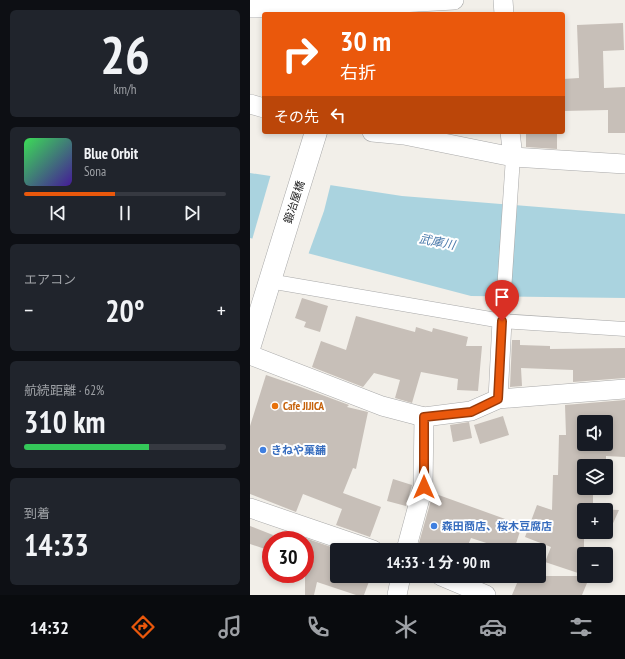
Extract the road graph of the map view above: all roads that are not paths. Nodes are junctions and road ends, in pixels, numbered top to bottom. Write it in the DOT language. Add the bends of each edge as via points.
graph roads {
  1 [pos="454,0"];
  2 [pos="503,0"];
  3 [pos="328,7"];
  4 [pos="250,8"];
  5 [pos="504,12"];
  6 [pos="250,104"];
  7 [pos="262,107"];
  8 [pos="315,134"];
  9 [pos="393,134"];
  10 [pos="510,134"];
  11 [pos="513,161"];
  12 [pos="625,164"];
  13 [pos="271,276"];
  14 [pos="502,317"];
  15 [pos="625,329"];
  16 [pos="250,345"];
  17 [pos="250,355"];
  18 [pos="625,389"];
  19 [pos="498,399"];
  20 [pos="424,417"];
  21 [pos="250,508"];
  22 [pos="352,543"];
  23 [pos="408,543"];
  24 [pos="400,583"];
  25 [pos="458,583"];
  26 [pos="397,595"];
  27 [pos="486,595"];
  1 -- 3 [label="street"];
  2 -- 5 [label="street"];
  3 -- 4 [label="street"];
  6 -- 7 [label="street"];
  8 -- 13 [label="street, 鍛冶屋橋"];
  9 -- 11 [label="street"];
  10 -- 11 [label="street"];
  11 -- 12 [label="street"];
  11 -- 14 [label="street"];
  13 -- 14 [label="street"];
  13 -- 16 [label="street, 鍛冶屋橋"];
  14 -- 15 [label="street"];
  14 -- 19 [label="street"];
  17 -- 20 [label="street" via="382,406"];
  18 -- 19 [label="street"];
  19 -- 20 [label="street" via="471,412"];
  20 -- 23 [label="street" via="424,487"];
  21 -- 22 [label="street"];
  24 -- 26 [label="street"];
  25 -- 27 [label="street"];
}
